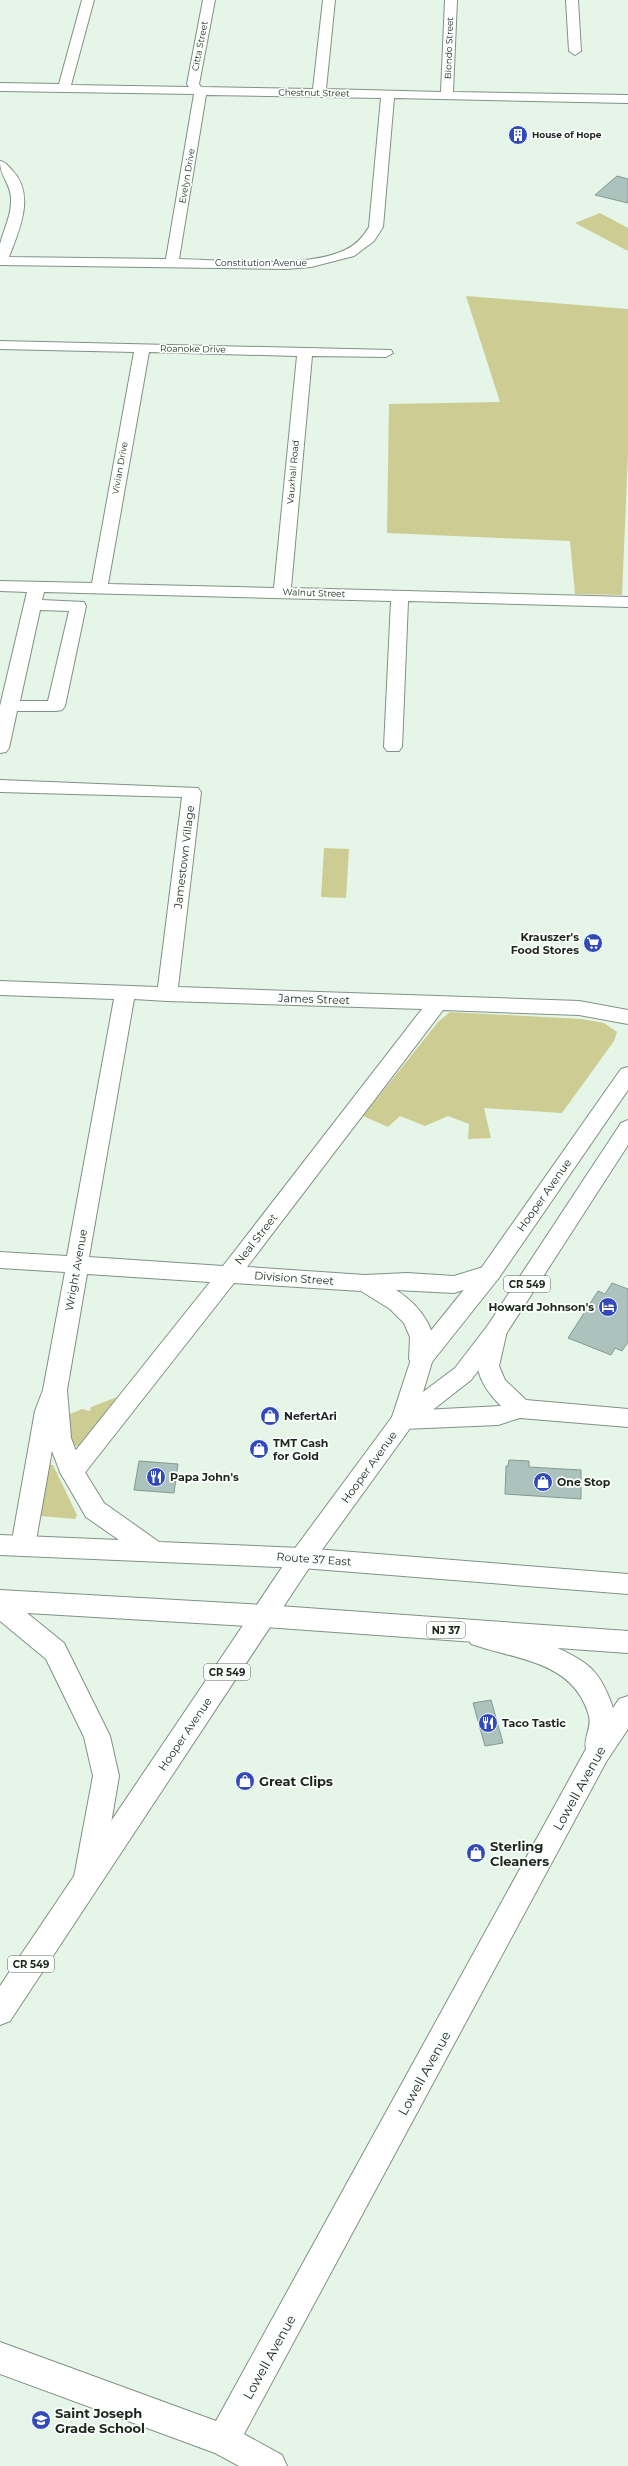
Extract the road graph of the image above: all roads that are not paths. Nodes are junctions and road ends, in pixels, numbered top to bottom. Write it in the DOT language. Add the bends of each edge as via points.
graph roads {
  1 [pos="88,0"];
  2 [pos="209,0"];
  3 [pos="329,0"];
  4 [pos="451,0"];
  5 [pos="572,0"];
  6 [pos="575,51"];
  7 [pos="0,87"];
  8 [pos="64,88"];
  9 [pos="197,90"];
  10 [pos="319,93"];
  11 [pos="388,94"];
  12 [pos="447,96"];
  13 [pos="628,99"];
  14 [pos="0,166"];
  15 [pos="1,261"];
  16 [pos="172,262"];
  17 [pos="0,346"];
  18 [pos="142,348"];
  19 [pos="305,351"];
  20 [pos="386,353"];
  21 [pos="0,586"];
  22 [pos="37,586"];
  23 [pos="98,588"];
  24 [pos="282,592"];
  25 [pos="400,596"];
  26 [pos="628,602"];
  27 [pos="32,604"];
  28 [pos="9,706"];
  29 [pos="393,747"];
  30 [pos="0,748"];
  31 [pos="0,786"];
  32 [pos="0,988"];
  33 [pos="124,992"];
  34 [pos="167,994"];
  35 [pos="436,1004"];
  36 [pos="628,1017"];
  37 [pos="628,1074"];
  38 [pos="628,1128"];
  39 [pos="0,1260"];
  40 [pos="77,1264"];
  41 [pos="490,1273"];
  42 [pos="229,1274"];
  43 [pos="365,1283"];
  44 [pos="496,1331"];
  45 [pos="422,1359"];
  46 [pos="55,1390"];
  47 [pos="520,1409"];
  48 [pos="628,1418"];
  49 [pos="403,1420"];
  50 [pos="72,1472"];
  51 [pos="12,1545"];
  52 [pos="152,1550"];
  53 [pos="302,1558"];
  54 [pos="628,1584"];
  55 [pos="0,1601"];
  56 [pos="0,1606"];
  57 [pos="265,1616"];
  58 [pos="468,1632"];
  59 [pos="628,1642"];
  60 [pos="628,1707"];
  61 [pos="597,1754"];
  62 [pos="88,1877"];
  63 [pos="0,2011"];
  64 [pos="0,2358"];
  65 [pos="223,2440"];
  66 [pos="271,2466"];
  1 -- 8 [label="main road"];
  2 -- 9 [label="main road, Citta Street" via="193,84"];
  3 -- 10 [label="main road"];
  4 -- 12 [label="main road, Biondo Street"];
  5 -- 6 [label="main road"];
  7 -- 8 [label="main road, Chestnut Street"];
  8 -- 9 [label="main road, Chestnut Street"];
  9 -- 10 [label="main road, Chestnut Street"];
  9 -- 16 [label="main road, Evelyn Drive" via="200,96"];
  10 -- 11 [label="main road, Chestnut Street"];
  11 -- 12 [label="main road, Chestnut Street"];
  11 -- 16 [label="main road, Constitution Avenue" via="376,227 364,244 339,257 308,264"];
  12 -- 13 [label="main road, Chestnut Street"];
  14 -- 15 [label="main road" via="19,192 19,204"];
  15 -- 16 [label="main road, Constitution Avenue"];
  17 -- 18 [label="main road, Roanoke Drive"];
  18 -- 19 [label="main road, Roanoke Drive"];
  18 -- 23 [label="main road, Vivian Drive"];
  19 -- 20 [label="main road, Roanoke Drive"];
  19 -- 24 [label="main road, Vauxhall Road"];
  21 -- 22 [label="main road, Walnut Street"];
  22 -- 23 [label="main road, Walnut Street"];
  22 -- 27 [label="main road"];
  23 -- 24 [label="main road, Walnut Street"];
  24 -- 25 [label="main road, Walnut Street"];
  25 -- 26 [label="main road, Walnut Street"];
  25 -- 29 [label="main road"];
  27 -- 28 [label="main road"];
  27 -- 28 [label="main road" via="78,606 56,706"];
  28 -- 30 [label="main road"];
  31 -- 34 [label="main road, Jamestown Village" via="192,792"];
  32 -- 33 [label="main road, James Street"];
  33 -- 34 [label="main road, James Street"];
  33 -- 40 [label="main road, Wright Avenue"];
  34 -- 35 [label="main road, James Street"];
  35 -- 36 [label="main road, James Street" via="579,1008"];
  35 -- 42 [label="main road, Neal Street"];
  37 -- 41 [label="main road, Hooper Avenue / CR 549"];
  38 -- 44 [label="main road, Hooper Avenue / CR 549"];
  39 -- 40 [label="main road, Division Street"];
  40 -- 42 [label="main road, Division Street"];
  40 -- 46 [label="main road, Wright Avenue"];
  41 -- 43 [label="main road, Division Street" via="454,1285 407,1281"];
  41 -- 45 [label="main road, Hooper Avenue / CR 549"];
  42 -- 43 [label="main road, Division Street"];
  42 -- 50 [label="main road, Neal Street"];
  43 -- 45 [label="main road" via="389,1296 409,1312 422,1336"];
  44 -- 47 [label="main road" via="487,1366 496,1386"];
  44 -- 49 [label="main road, Hooper Avenue / CR 549" via="463,1374"];
  45 -- 49 [label="main road, Hooper Avenue / CR 549"];
  46 -- 50 [label="main road" via="60,1438"];
  46 -- 51 [label="main road, Wright Avenue" via="47,1411"];
  47 -- 48 [label="main road" via="591,1417"];
  47 -- 49 [label="main road" via="498,1416"];
  49 -- 53 [label="main road, Hooper Avenue / CR 549"];
  50 -- 52 [label="main road" via="95,1510"];
  51 -- 52 [label="main road, Route 37 East"];
  52 -- 53 [label="main road, Route 37 East"];
  53 -- 54 [label="main road, Route 37 East"];
  53 -- 57 [label="main road, Hooper Avenue / CR 549"];
  55 -- 57 [label="main road, NJ 37"];
  56 -- 62 [label="main road" via="56,1651 97,1736 106,1776"];
  57 -- 58 [label="main road, NJ 37"];
  57 -- 62 [label="main road, Hooper Avenue / CR 549"];
  58 -- 59 [label="main road, NJ 37"];
  58 -- 61 [label="main road" via="548,1656 578,1672 596,1695 603,1719"];
  60 -- 61 [label="main road, Lowell Avenue"];
  61 -- 65 [label="main road, Lowell Avenue"];
  62 -- 63 [label="main road, Hooper Avenue / CR 549"];
  64 -- 65 [label="main road"];
  65 -- 66 [label="main road"];
}
